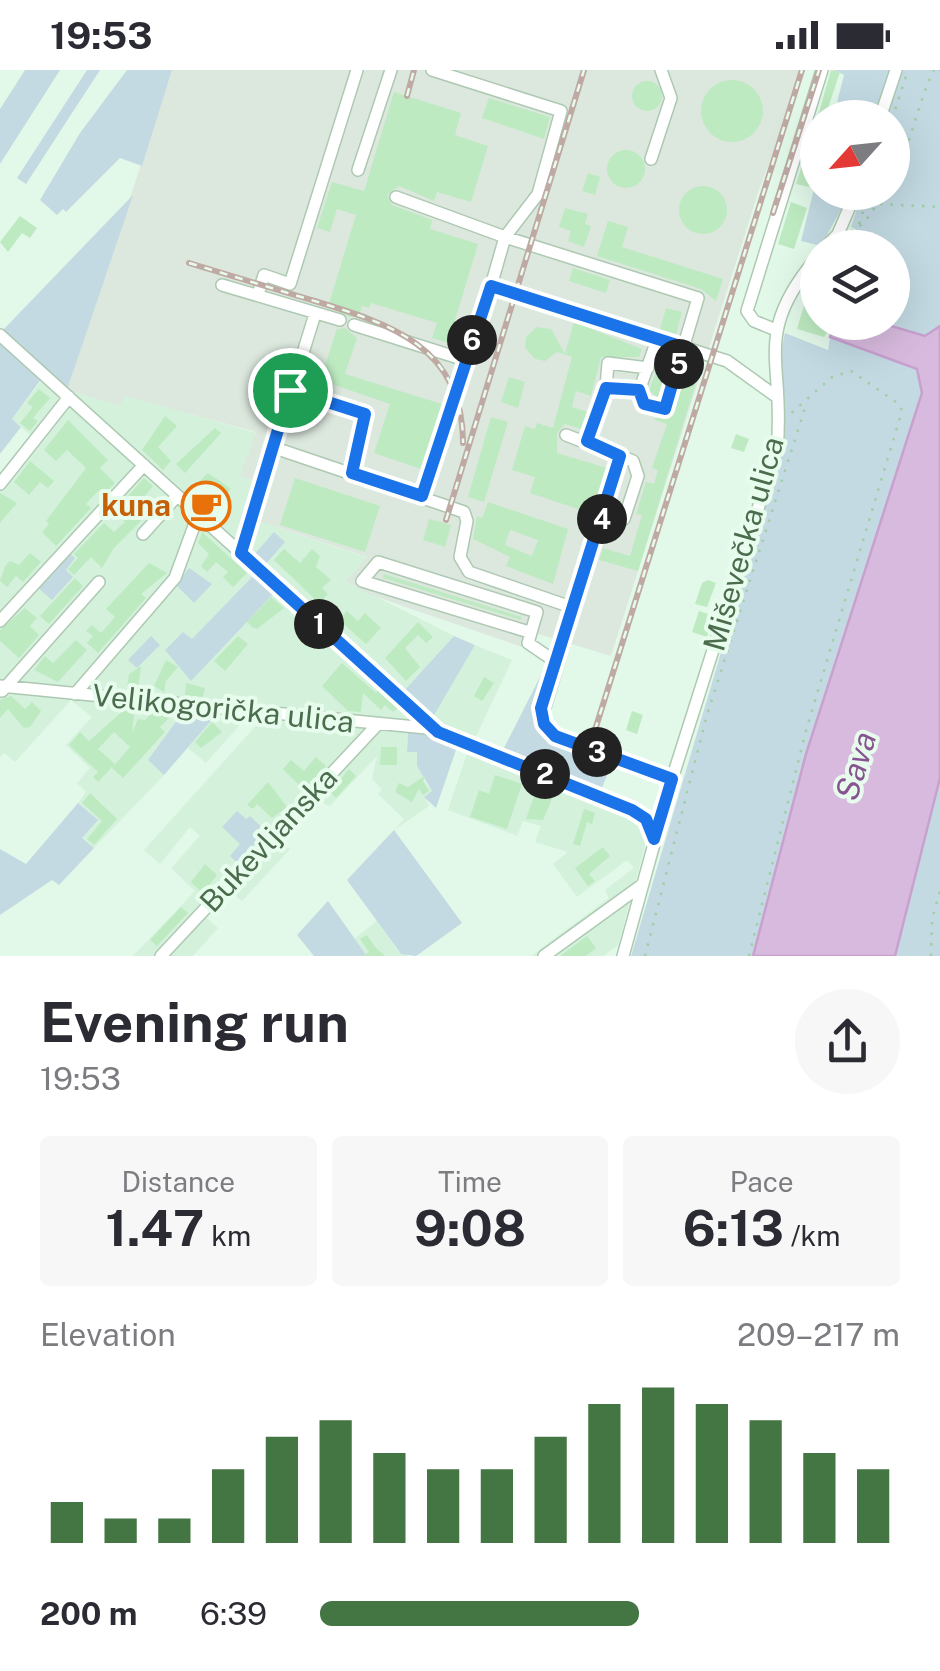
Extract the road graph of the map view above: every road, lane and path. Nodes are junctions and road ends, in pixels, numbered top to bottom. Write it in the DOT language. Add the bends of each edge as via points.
graph roads {
  1 [pos="356,70"];
  2 [pos="392,70"];
  3 [pos="432,70"];
  4 [pos="478,70"];
  5 [pos="661,70"];
  6 [pos="822,70"];
  7 [pos="896,70"];
  8 [pos="908,70"];
  9 [pos="938,70"];
  10 [pos="473,83"];
  11 [pos="886,100"];
  12 [pos="898,100"];
  13 [pos="910,147"];
  14 [pos="652,160"];
  15 [pos="358,170"];
  16 [pos="396,197"];
  17 [pos="910,206"];
  18 [pos="940,207"];
  19 [pos="863,210"];
  20 [pos="874,210"];
  21 [pos="858,227"];
  22 [pos="849,230"];
  23 [pos="506,237"];
  24 [pos="800,276"];
  25 [pos="222,285"];
  26 [pos="491,286"];
  27 [pos="258,294"];
  28 [pos="315,314"];
  29 [pos="340,320"];
  30 [pos="354,324"];
  31 [pos="776,330"];
  32 [pos="0,335"];
  33 [pos="657,340"];
  34 [pos="683,347"];
  35 [pos="465,360"];
  36 [pos="648,368"];
  37 [pos="606,388"];
  38 [pos="290,390"];
  39 [pos="639,390"];
  40 [pos="69,396"];
  41 [pos="777,397"];
  42 [pos="806,404"];
  43 [pos="779,424"];
  44 [pos="566,435"];
  45 [pos="587,441"];
  46 [pos="272,447"];
  47 [pos="620,456"];
  48 [pos="144,465"];
  49 [pos="352,473"];
  50 [pos="0,484"];
  51 [pos="177,496"];
  52 [pos="422,496"];
  53 [pos="198,515"];
  54 [pos="143,534"];
  55 [pos="597,536"];
  56 [pos="241,553"];
  57 [pos="99,582"];
  58 [pos="574,608"];
  59 [pos="0,621"];
  60 [pos="528,632"];
  61 [pos="556,662"];
  62 [pos="1,689"];
  63 [pos="76,694"];
  64 [pos="377,725"];
  65 [pos="438,732"];
  66 [pos="672,779"];
  67 [pos="654,839"];
  68 [pos="642,885"];
  69 [pos="940,890"];
  70 [pos="161,956"];
  71 [pos="544,956"];
  72 [pos="623,956"];
  73 [pos="645,956"];
  74 [pos="749,956"];
  75 [pos="930,956"];
  1 -- 27 [label="street" via="290,284 264,274"];
  2 -- 15 [label="street"];
  3 -- 10 [label="street"];
  4 -- 10 [label="street"];
  5 -- 14 [label="street" via="671,98"];
  6 -- 31 [label="street" via="748,311"];
  7 -- 11 [label="street"];
  8 -- 12 [label="path"];
  9 -- 13 [label="path" via="917,110"];
  10 -- 23 [label="street" via="561,111 538,194"];
  16 -- 23 [label="street"];
  17 -- 18 [label="path"];
  19 -- 21 [label="path"];
  20 -- 21 [label="path"];
  21 -- 22 [label="path"];
  23 -- 26 [label="street"];
  23 -- 34 [label="street" via="698,298"];
  24 -- 31 [label="street, Miševečka ulica"];
  25 -- 27 [label="street"];
  26 -- 33 [label="street"];
  26 -- 35 [label="street"];
  27 -- 28 [label="street"];
  28 -- 29 [label="street"];
  28 -- 38 [label="street"];
  30 -- 35 [label="street"];
  31 -- 41 [label="street, Miševečka ulica"];
  32 -- 40 [label="street"];
  33 -- 34 [label="street"];
  33 -- 36 [label="street"];
  34 -- 39 [label="street" via="665,409 644,404"];
  34 -- 41 [label="street" via="740,368"];
  35 -- 52 [label="street"];
  36 -- 37 [label="street" via="608,363"];
  36 -- 39 [label="street"];
  37 -- 39 [label="street"];
  37 -- 45 [label="street"];
  38 -- 46 [label="street"];
  38 -- 49 [label="street" via="365,414"];
  40 -- 48 [label="street"];
  40 -- 50 [label="street"];
  41 -- 43 [label="street, Miševečka ulica"];
  42 -- 43 [label="path"];
  42 -- 73 [label="path" via="707,715"];
  42 -- 74 [label="path" via="832,377 851,371 902,411 808,726"];
  43 -- 66 [label="street, Miševečka ulica" via="773,464"];
  44 -- 45 [label="street"];
  45 -- 47 [label="street"];
  46 -- 49 [label="street"];
  46 -- 56 [label="street"];
  47 -- 55 [label="street"];
  47 -- 55 [label="street" via="638,466 638,476 624,520"];
  48 -- 51 [label="street"];
  48 -- 59 [label="street"];
  49 -- 52 [label="street"];
  51 -- 53 [label="street"];
  51 -- 54 [label="street"];
  52 -- 58 [label="street" via="467,516 460,557 469,572"];
  53 -- 56 [label="street"];
  53 -- 63 [label="street" via="175,578"];
  55 -- 58 [label="street"];
  56 -- 65 [label="street"];
  57 -- 62 [label="street"];
  58 -- 61 [label="street"];
  60 -- 60 [label="street" via="537,612 378,562 362,580"];
  60 -- 61 [label="street" via="530,648"];
  61 -- 66 [label="street" via="541,708 549,730"];
  62 -- 63 [label="street, Velikogorička ulica"];
  63 -- 64 [label="street, Velikogorička ulica"];
  64 -- 65 [label="street, Velikogorička ulica"];
  64 -- 70 [label="street, Bukevljanska"];
  65 -- 67 [label="street, Velikogorička ulica" via="632,810 646,819"];
  66 -- 67 [label="street, Miševečka ulica"];
  67 -- 68 [label="street, Miševečka ulica"];
  68 -- 71 [label="street"];
  68 -- 72 [label="street, Miševečka ulica"];
  69 -- 75 [label="path"];
}
